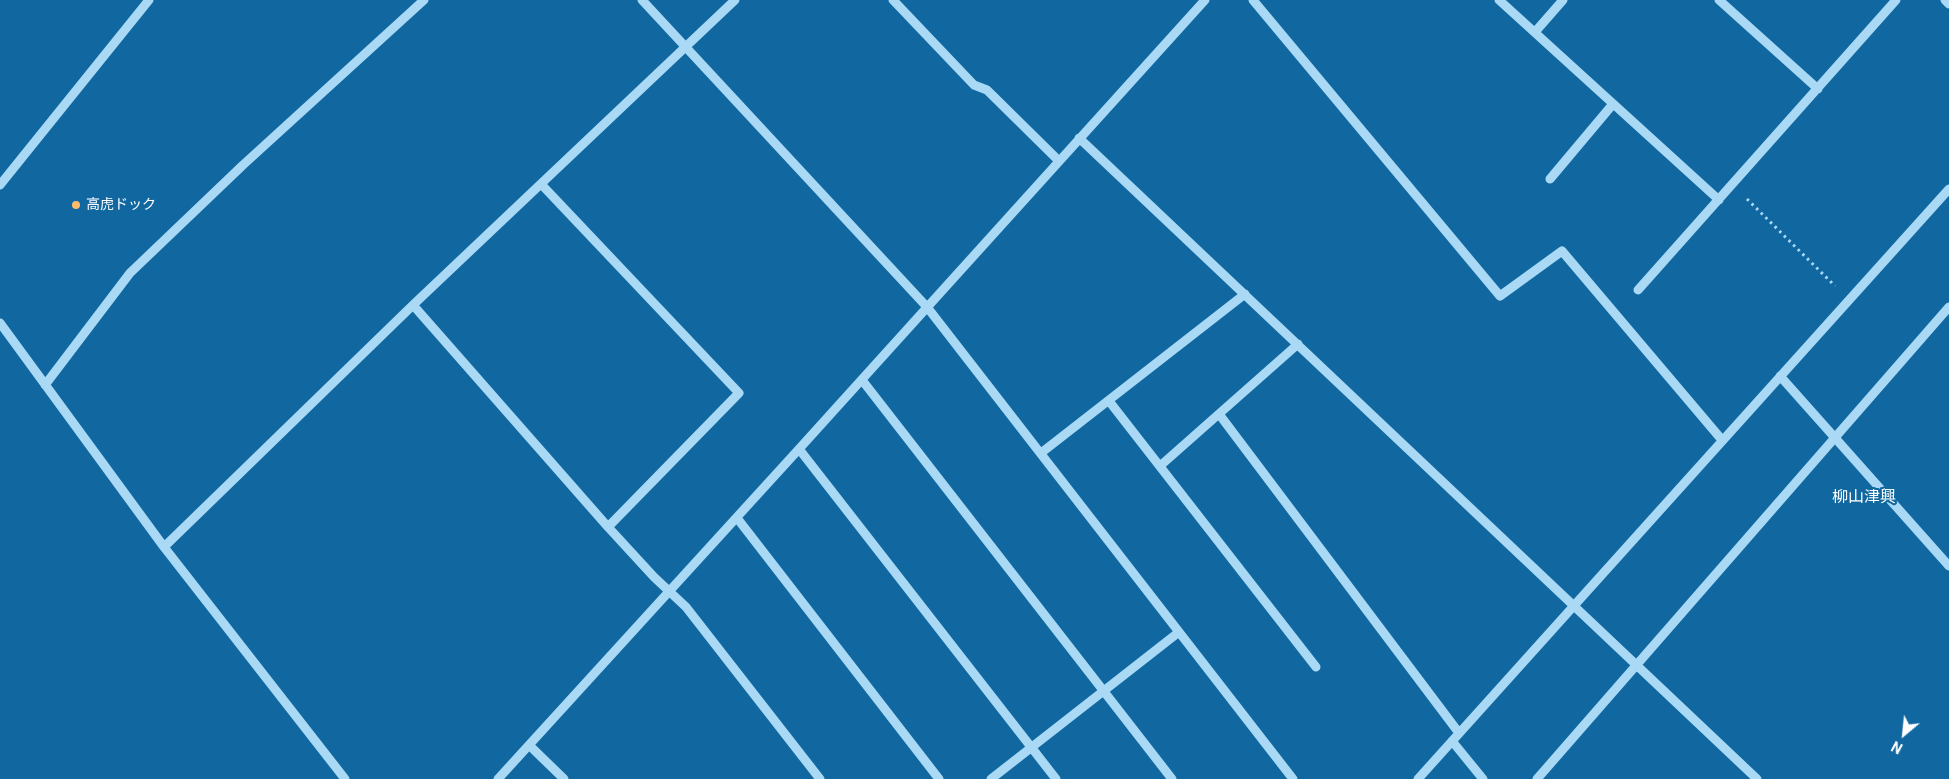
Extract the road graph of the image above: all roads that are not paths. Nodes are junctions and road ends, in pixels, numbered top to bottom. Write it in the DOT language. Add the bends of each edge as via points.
graph roads {
  1 [pos="149,0"];
  2 [pos="424,0"];
  3 [pos="642,0"];
  4 [pos="735,0"];
  5 [pos="893,0"];
  6 [pos="1205,0"];
  7 [pos="1253,0"];
  8 [pos="1500,0"];
  9 [pos="1563,0"];
  10 [pos="1719,0"];
  11 [pos="1896,0"];
  12 [pos="1944,0"];
  13 [pos="1949,4"];
  14 [pos="1534,32"];
  15 [pos="685,47"];
  16 [pos="1818,89"];
  17 [pos="1613,104"];
  18 [pos="1079,138"];
  19 [pos="1059,161"];
  20 [pos="1550,179"];
  21 [pos="541,184"];
  22 [pos="0,185"];
  23 [pos="1949,189"];
  24 [pos="1719,200"];
  25 [pos="1638,290"];
  26 [pos="1245,294"];
  27 [pos="413,306"];
  28 [pos="927,306"];
  29 [pos="1949,307"];
  30 [pos="0,323"];
  31 [pos="1298,344"];
  32 [pos="1780,376"];
  33 [pos="862,380"];
  34 [pos="45,385"];
  35 [pos="1109,400"];
  36 [pos="1219,414"];
  37 [pos="1835,438"];
  38 [pos="1722,440"];
  39 [pos="799,449"];
  40 [pos="1041,453"];
  41 [pos="1160,466"];
  42 [pos="737,518"];
  43 [pos="608,527"];
  44 [pos="164,547"];
  45 [pos="1949,566"];
  46 [pos="669,592"];
  47 [pos="1574,605"];
  48 [pos="1179,632"];
  49 [pos="1316,667"];
  50 [pos="1637,667"];
  51 [pos="1104,691"];
  52 [pos="1459,733"];
  53 [pos="1452,740"];
  54 [pos="529,744"];
  55 [pos="1031,748"];
  56 [pos="345,779"];
  57 [pos="498,779"];
  58 [pos="564,779"];
  59 [pos="820,779"];
  60 [pos="939,779"];
  61 [pos="991,779"];
  62 [pos="1056,779"];
  63 [pos="1172,779"];
  64 [pos="1293,779"];
  65 [pos="1418,779"];
  66 [pos="1483,779"];
  67 [pos="1538,779"];
  68 [pos="1757,779"];
  1 -- 22 [label="street"];
  2 -- 34 [label="street" via="130,273"];
  3 -- 15 [label="street"];
  4 -- 15 [label="street"];
  5 -- 19 [label="street" via="974,86 987,90"];
  6 -- 18 [label="street"];
  7 -- 38 [label="street" via="1500,296 1562,251"];
  8 -- 14 [label="street"];
  9 -- 14 [label="street"];
  10 -- 16 [label="street"];
  11 -- 16 [label="street"];
  12 -- 13 [label="street"];
  14 -- 17 [label="street"];
  15 -- 21 [label="street"];
  15 -- 28 [label="street"];
  16 -- 24 [label="street"];
  17 -- 20 [label="street"];
  17 -- 24 [label="street"];
  18 -- 19 [label="street"];
  18 -- 26 [label="street"];
  19 -- 28 [label="street"];
  21 -- 27 [label="street"];
  21 -- 43 [label="street" via="739,393"];
  23 -- 32 [label="street"];
  24 -- 25 [label="street"];
  26 -- 31 [label="street"];
  26 -- 35 [label="street"];
  27 -- 43 [label="street"];
  27 -- 44 [label="street"];
  28 -- 33 [label="street"];
  28 -- 40 [label="street"];
  29 -- 37 [label="street"];
  30 -- 34 [label="street"];
  31 -- 36 [label="street"];
  31 -- 47 [label="street"];
  32 -- 37 [label="street"];
  32 -- 38 [label="street"];
  33 -- 39 [label="street"];
  33 -- 51 [label="street"];
  34 -- 44 [label="street"];
  35 -- 40 [label="street"];
  35 -- 41 [label="street"];
  36 -- 41 [label="street"];
  36 -- 52 [label="street"];
  37 -- 45 [label="street"];
  37 -- 50 [label="street"];
  38 -- 47 [label="street"];
  39 -- 42 [label="street"];
  39 -- 55 [label="street"];
  40 -- 48 [label="street"];
  41 -- 49 [label="street"];
  42 -- 46 [label="street"];
  42 -- 60 [label="street"];
  43 -- 46 [label="street"];
  44 -- 56 [label="street"];
  46 -- 54 [label="street"];
  46 -- 59 [label="street" via="686,607"];
  47 -- 50 [label="street"];
  47 -- 52 [label="street"];
  48 -- 51 [label="street"];
  48 -- 64 [label="street"];
  50 -- 67 [label="street"];
  50 -- 68 [label="street"];
  51 -- 55 [label="street"];
  51 -- 63 [label="street"];
  52 -- 53 [label="street"];
  53 -- 65 [label="street"];
  53 -- 66 [label="street"];
  54 -- 57 [label="street"];
  54 -- 58 [label="street"];
  55 -- 61 [label="street"];
  55 -- 62 [label="street"];
}
